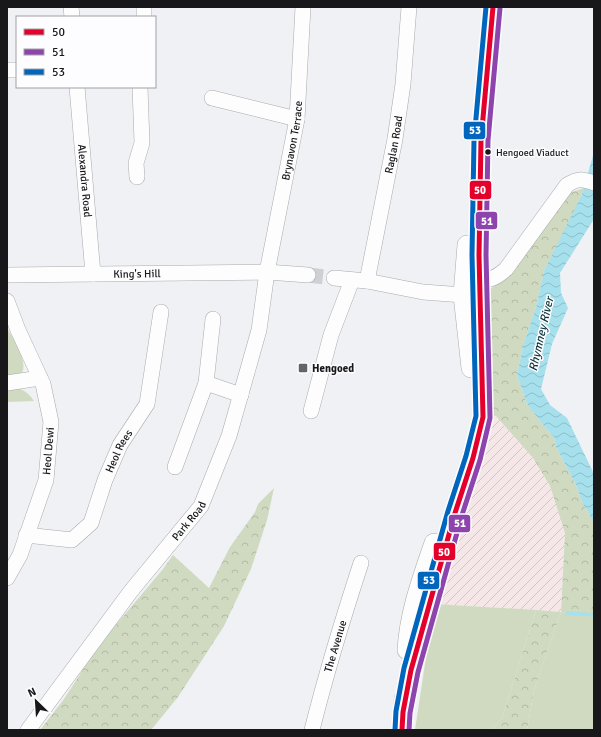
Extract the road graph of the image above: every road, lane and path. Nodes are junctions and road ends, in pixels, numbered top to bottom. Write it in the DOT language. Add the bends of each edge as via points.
graph roads {
  1 [pos="303,7"];
  2 [pos="409,7"];
  3 [pos="493,7"];
  4 [pos="76,88"];
  5 [pos="140,88"];
  6 [pos="212,98"];
  7 [pos="297,119"];
  8 [pos="481,145"];
  9 [pos="137,177"];
  10 [pos="588,181"];
  11 [pos="267,272"];
  12 [pos="93,274"];
  13 [pos="7,275"];
  14 [pos="308,275"];
  15 [pos="334,278"];
  16 [pos="359,280"];
  17 [pos="479,281"];
  18 [pos="464,295"];
  19 [pos="8,305"];
  20 [pos="161,312"];
  21 [pos="214,319"];
  22 [pos="40,378"];
  23 [pos="206,383"];
  24 [pos="7,384"];
  25 [pos="241,395"];
  26 [pos="311,411"];
  27 [pos="175,467"];
  28 [pos="26,535"];
  29 [pos="361,563"];
  30 [pos="7,578"];
  31 [pos="403,721"];
  32 [pos="28,730"];
  33 [pos="312,730"];
  1 -- 7 [label="street, Brynavon Terrace"];
  2 -- 16 [label="street, Raglan Road" via="403,84 395,139"];
  3 -- 8 [label="main road"];
  4 -- 12 [label="street, Alexandra Road"];
  5 -- 9 [label="street" via="142,143 136,162"];
  6 -- 7 [label="street"];
  7 -- 11 [label="street, Brynavon Terrace"];
  8 -- 17 [label="main road"];
  8 -- 18 [label="main road" via="469,231"];
  10 -- 17 [label="street" via="574,181 566,185 506,268 491,280"];
  11 -- 12 [label="street, King's Hill"];
  11 -- 14 [label="street, King's Hill"];
  11 -- 25 [label="street, Park Road" via="259,330"];
  12 -- 13 [label="street, King's Hill"];
  15 -- 16 [label="street"];
  16 -- 18 [label="street" via="423,292"];
  16 -- 26 [label="street, Raglan Road" via="331,335"];
  17 -- 31 [label="main road" via="483,417 411,670"];
  18 -- 31 [label="main road" via="473,394 471,418 450,494 414,604 408,636"];
  19 -- 22 [label="street, Heol Dewi"];
  20 -- 28 [label="street, Heol Rees" via="147,404 120,445 91,523 72,540"];
  21 -- 23 [label="street"];
  22 -- 24 [label="street"];
  22 -- 28 [label="street, Heol Dewi" via="51,422 47,472"];
  23 -- 25 [label="street"];
  23 -- 27 [label="street"];
  25 -- 32 [label="street, Park Road" via="229,436 200,506 131,591"];
  28 -- 30 [label="street, Heol Dewi" via="20,555"];
  29 -- 33 [label="street, The Avenue" via="321,691"];
}
